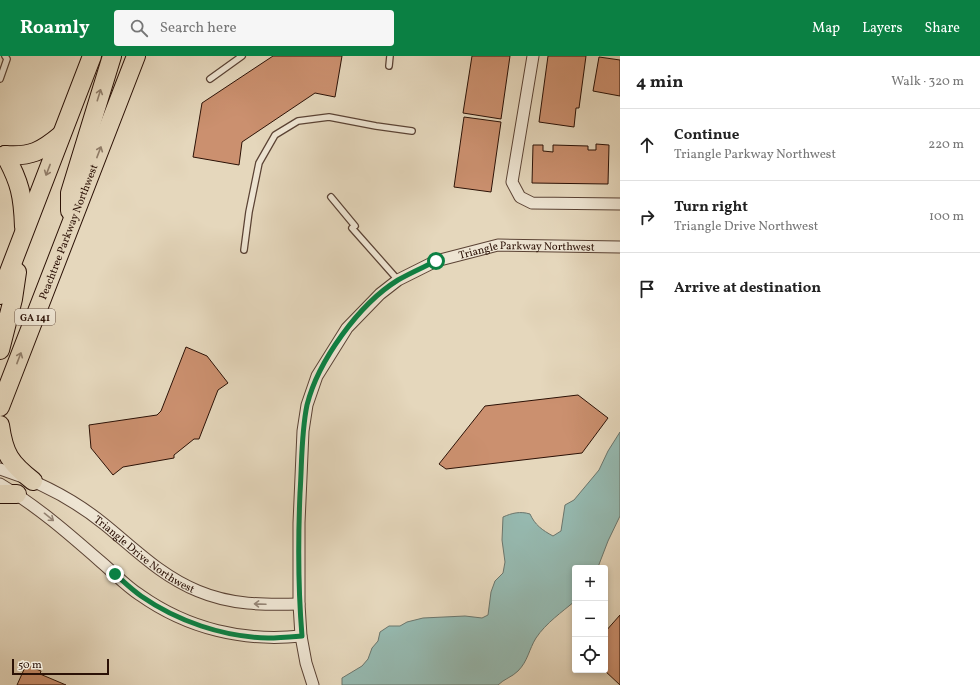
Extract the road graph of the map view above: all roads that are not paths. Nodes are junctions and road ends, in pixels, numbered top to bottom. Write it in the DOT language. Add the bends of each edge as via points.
graph roads {
  1 [pos="5,56"];
  2 [pos="92,56"];
  3 [pos="112,56"];
  4 [pos="136,56"];
  5 [pos="242,56"];
  6 [pos="390,56"];
  7 [pos="533,56"];
  8 [pos="389,66"];
  9 [pos="0,79"];
  10 [pos="210,80"];
  11 [pos="412,131"];
  12 [pos="62,134"];
  13 [pos="3,154"];
  14 [pos="331,197"];
  15 [pos="620,204"];
  16 [pos="70,228"];
  17 [pos="22,239"];
  18 [pos="620,247"];
  19 [pos="244,250"];
  20 [pos="398,280"];
  21 [pos="0,295"];
  22 [pos="0,350"];
  23 [pos="0,407"];
  24 [pos="0,426"];
  25 [pos="0,470"];
  26 [pos="33,481"];
  27 [pos="0,484"];
  28 [pos="9,494"];
  29 [pos="299,604"];
  30 [pos="302,636"];
  31 [pos="313,685"];
  1 -- 9 [label="lane" via="7,59"];
  2 -- 12 [label="highway"];
  16 -- 3 [label="highway, one-way" via="70,193"];
  16 -- 4 [label="highway, Peachtree Parkway Northwest / GA 141, one-way"];
  5 -- 10 [label="lane"];
  6 -- 8 [label="lane"];
  7 -- 15 [label="street" via="512,182 520,197 532,203"];
  11 -- 19 [label="lane" via="329,117 298,121 275,135 259,163"];
  12 -- 13 [label="highway" via="39,151 27,155"];
  12 -- 17 [label="highway, one-way"];
  13 -- 17 [label="highway" via="15,173 19,186 22,203"];
  14 -- 20 [label="lane"];
  23 -- 16 [label="highway, Peachtree Parkway Northwest / GA 141, one-way"];
  17 -- 21 [label="highway"];
  17 -- 22 [label="highway" via="13,299"];
  18 -- 20 [label="street, Triangle Parkway Northwest" via="498,245 436,261"];
  20 -- 29 [label="street, Triangle Parkway Northwest" via="346,328 317,376 308,405 303,431 301,469"];
  24 -- 26 [label="highway" via="8,456"];
  25 -- 26 [label="street, Triangle Drive Northwest"];
  29 -- 26 [label="street, Triangle Drive Northwest, one-way" via="247,604 198,591 168,576 84,509"];
  27 -- 28 [label="street"];
  28 -- 30 [label="street, one-way" via="49,517 139,594 165,610 192,622 232,634 269,638"];
  29 -- 30 [label="street, Triangle Parkway Northwest"];
  30 -- 31 [label="street, Triangle Parkway Northwest" via="306,663"];
}
